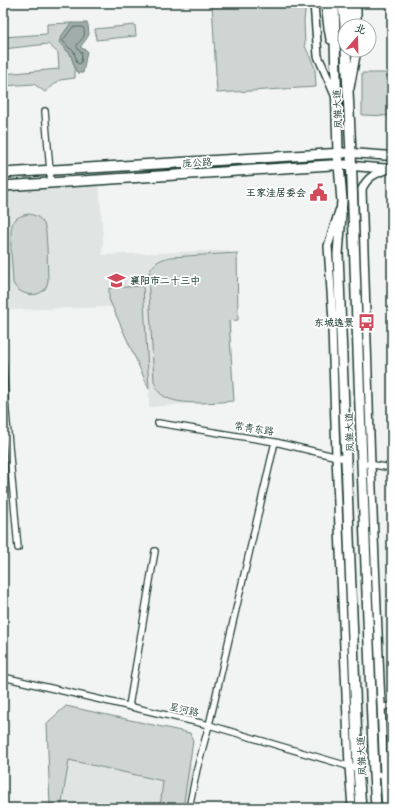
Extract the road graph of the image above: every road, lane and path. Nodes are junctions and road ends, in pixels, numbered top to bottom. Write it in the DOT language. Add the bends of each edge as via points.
graph roads {
  1 [pos="314,3"];
  2 [pos="326,3"];
  3 [pos="334,3"];
  4 [pos="343,3"];
  5 [pos="350,3"];
  6 [pos="357,3"];
  7 [pos="345,18"];
  8 [pos="351,18"];
  9 [pos="357,18"];
  10 [pos="336,57"];
  11 [pos="347,58"];
  12 [pos="356,58"];
  13 [pos="337,97"];
  14 [pos="348,98"];
  15 [pos="45,110"];
  16 [pos="338,153"];
  17 [pos="352,153"];
  18 [pos="392,156"];
  19 [pos="339,165"];
  20 [pos="352,166"];
  21 [pos="390,168"];
  22 [pos="50,170"];
  23 [pos="3,173"];
  24 [pos="51,183"];
  25 [pos="3,186"];
  26 [pos="342,201"];
  27 [pos="333,336"];
  28 [pos="358,343"];
  29 [pos="3,361"];
  30 [pos="342,374"];
  31 [pos="368,379"];
  32 [pos="4,400"];
  33 [pos="158,423"];
  34 [pos="275,442"];
  35 [pos="336,456"];
  36 [pos="346,459"];
  37 [pos="362,463"];
  38 [pos="371,465"];
  39 [pos="392,468"];
  40 [pos="337,479"];
  41 [pos="373,502"];
  42 [pos="348,514"];
  43 [pos="365,545"];
  44 [pos="18,548"];
  45 [pos="155,551"];
  46 [pos="3,676"];
  47 [pos="129,706"];
  48 [pos="392,706"];
  49 [pos="381,707"];
  50 [pos="209,726"];
  51 [pos="354,768"];
  52 [pos="374,773"];
  53 [pos="384,776"];
  54 [pos="392,779"];
  55 [pos="189,808"];
  56 [pos="352,808"];
  57 [pos="361,808"];
  58 [pos="376,808"];
  59 [pos="386,808"];
  1 -- 13 [label="street" via="318,56"];
  2 -- 10 [label="main road, 凤雏大道"];
  3 -- 10 [label="main road, 凤雏大道"];
  4 -- 7 [label="main road"];
  5 -- 8 [label="main road"];
  6 -- 9 [label="street"];
  10 -- 13 [label="main road, 凤雏大道"];
  11 -- 14 [label="main road, 凤雏大道"];
  12 -- 14 [label="street"];
  13 -- 16 [label="main road, 凤雏大道"];
  14 -- 17 [label="main road, 凤雏大道"];
  15 -- 22 [label="street"];
  16 -- 17 [label="main road, 庞公路"];
  16 -- 19 [label="main road, 凤雏大道"];
  16 -- 22 [label="main road, 庞公路"];
  17 -- 18 [label="main road, 庞公路"];
  17 -- 20 [label="main road, 凤雏大道"];
  19 -- 20 [label="main road, 庞公路"];
  19 -- 24 [label="main road, 庞公路"];
  19 -- 26 [label="main road, 凤雏大道"];
  20 -- 21 [label="main road, 庞公路"];
  20 -- 28 [label="main road, 凤雏大道"];
  21 -- 31 [label="street" via="373,175 362,189"];
  22 -- 23 [label="main road, 庞公路"];
  22 -- 24 [label="street"];
  24 -- 25 [label="main road, 庞公路"];
  26 -- 27 [label="street" via="328,246"];
  26 -- 30 [label="main road, 凤雏大道" via="338,254"];
  27 -- 30 [label="street"];
  27 -- 35 [label="street"];
  28 -- 31 [label="street"];
  28 -- 37 [label="main road, 凤雏大道"];
  29 -- 32 [label="street"];
  30 -- 36 [label="main road, 凤雏大道"];
  31 -- 38 [label="street"];
  32 -- 44 [label="street"];
  33 -- 34 [label="street, 常青东路"];
  34 -- 35 [label="street, 常青东路"];
  34 -- 50 [label="street"];
  35 -- 36 [label="street, 常青东路"];
  35 -- 40 [label="street"];
  36 -- 42 [label="main road, 凤雏大道"];
  37 -- 38 [label="street"];
  37 -- 43 [label="main road, 凤雏大道"];
  38 -- 39 [label="street"];
  38 -- 41 [label="street"];
  40 -- 42 [label="street"];
  40 -- 51 [label="street"];
  41 -- 43 [label="street"];
  41 -- 49 [label="street"];
  42 -- 51 [label="main road, 凤雏大道"];
  43 -- 52 [label="main road, 凤雏大道"];
  45 -- 47 [label="street"];
  46 -- 47 [label="street, 星河路"];
  47 -- 50 [label="street, 星河路"];
  48 -- 49 [label="street"];
  49 -- 53 [label="street"];
  50 -- 51 [label="street, 星河路"];
  50 -- 55 [label="street"];
  51 -- 56 [label="street"];
  51 -- 57 [label="main road, 凤雏大道"];
  52 -- 53 [label="street"];
  52 -- 58 [label="main road, 凤雏大道"];
  53 -- 54 [label="street"];
  53 -- 59 [label="street"];
}
